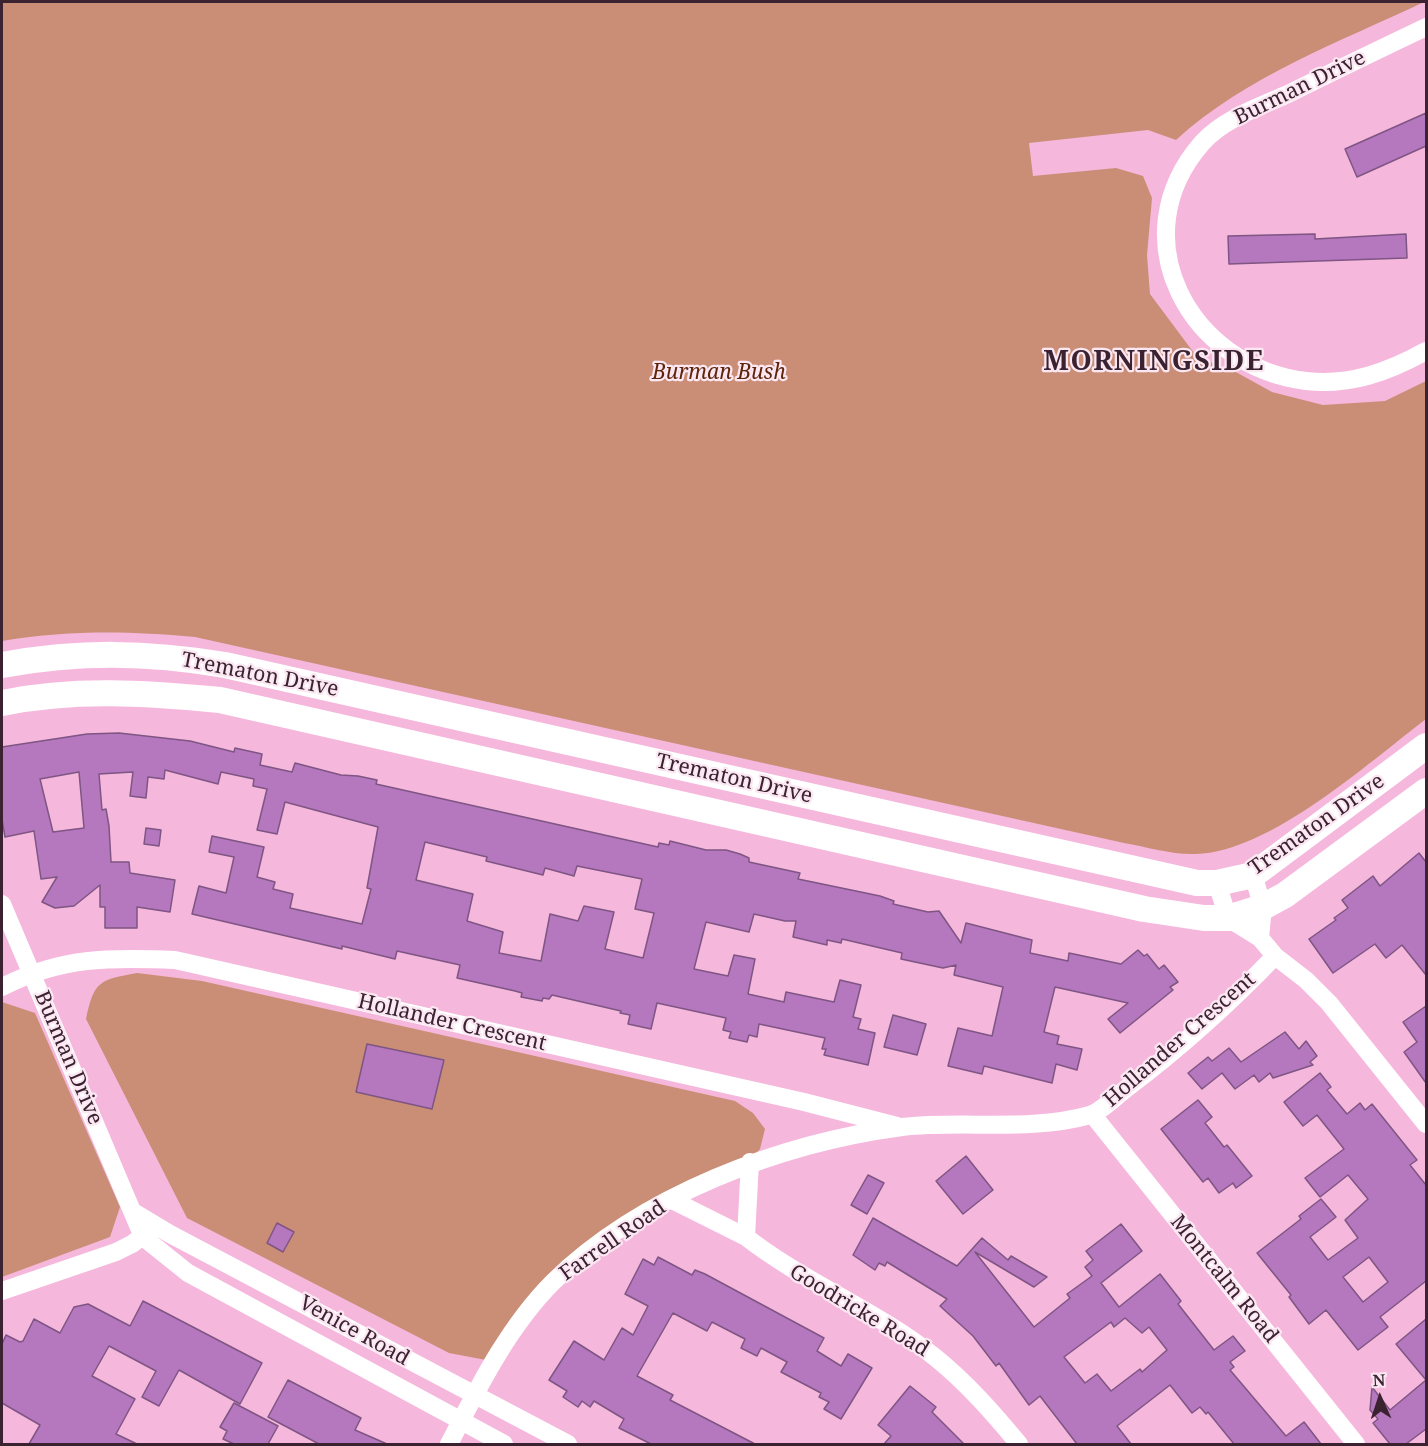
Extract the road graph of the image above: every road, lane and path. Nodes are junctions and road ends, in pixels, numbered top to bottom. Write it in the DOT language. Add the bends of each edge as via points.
graph roads {
  1 [pos="1426,27"];
  2 [pos="1426,351"];
  3 [pos="2,665"];
  4 [pos="225,665"];
  5 [pos="220,700"];
  6 [pos="2,703"];
  7 [pos="466,719"];
  8 [pos="1426,747"];
  9 [pos="457,754"];
  10 [pos="662,763"];
  11 [pos="1426,791"];
  12 [pos="816,797"];
  13 [pos="652,798"];
  14 [pos="807,832"];
  15 [pos="1029,846"];
  16 [pos="1253,875"];
  17 [pos="1021,880"];
  18 [pos="1217,883"];
  19 [pos="2,904"];
  20 [pos="1263,907"];
  21 [pos="1228,918"];
  22 [pos="1260,938"];
  23 [pos="1275,956"];
  24 [pos="31,972"];
  25 [pos="2,987"];
  26 [pos="1092,1114"];
  27 [pos="1426,1124"];
  28 [pos="902,1127"];
  29 [pos="750,1162"];
  30 [pos="672,1200"];
  31 [pos="149,1232"];
  32 [pos="746,1237"];
  33 [pos="2,1291"];
  34 [pos="295,1299"];
  35 [pos="278,1324"];
  36 [pos="474,1397"];
  37 [pos="460,1422"];
  38 [pos="449,1444"];
  39 [pos="504,1444"];
  40 [pos="568,1444"];
  41 [pos="1019,1444"];
  42 [pos="1356,1444"];
  1 -- 2 [label="street, Burman Drive" via="1215,130 1186,165 1167,219 1165,248 1167,265 1190,315 1221,346 1248,364 1307,381 1364,379 1393,370"];
  3 -- 4 [label="street, Trematon Drive" via="96,653 143,654"];
  4 -- 5 [label="street"];
  4 -- 7 [label="street, Trematon Drive"];
  5 -- 6 [label="street, Trematon Drive" via="96,692"];
  5 -- 9 [label="street, Trematon Drive"];
  7 -- 9 [label="street"];
  7 -- 10 [label="street, Trematon Drive"];
  8 -- 16 [label="street, Trematon Drive"];
  9 -- 13 [label="street, Trematon Drive"];
  10 -- 12 [label="street, Trematon Drive"];
  10 -- 13 [label="street"];
  11 -- 20 [label="street, Trematon Drive" via="1308,879"];
  12 -- 14 [label="street"];
  12 -- 15 [label="street, Trematon Drive"];
  13 -- 14 [label="street, Trematon Drive"];
  14 -- 17 [label="street, Trematon Drive"];
  15 -- 17 [label="street"];
  15 -- 18 [label="street, Trematon Drive" via="1160,876"];
  16 -- 18 [label="street, Trematon Drive"];
  16 -- 20 [label="street"];
  17 -- 21 [label="street, Trematon Drive" via="1144,909"];
  18 -- 21 [label="street"];
  19 -- 24 [label="street, Burman Drive"];
  20 -- 21 [label="street, Trematon Drive"];
  20 -- 22 [label="street"];
  21 -- 22 [label="street"];
  22 -- 23 [label="street"];
  23 -- 26 [label="street, Hollander Crescent" via="1201,1028"];
  23 -- 27 [label="street" via="1329,1004"];
  24 -- 25 [label="street, Hollander Crescent"];
  24 -- 28 [label="street, Hollander Crescent" via="77,961 119,957 175,960"];
  24 -- 31 [label="street, Burman Drive" via="135,1213"];
  26 -- 28 [label="street, Hollander Crescent" via="1051,1122"];
  26 -- 42 [label="street, Montcalm Road"];
  28 -- 29 [label="street, Hollander Crescent" via="824,1141"];
  29 -- 30 [label="street, Farrell Road"];
  29 -- 32 [label="street"];
  30 -- 32 [label="street, Goodricke Road"];
  30 -- 36 [label="street, Farrell Road" via="630,1224 552,1283 495,1358"];
  31 -- 33 [label="street" via="116,1252"];
  31 -- 34 [label="street, Venice Road"];
  31 -- 35 [label="street, Venice Road" via="188,1273"];
  32 -- 41 [label="street, Goodricke Road" via="786,1266 935,1357 978,1394"];
  34 -- 35 [label="street"];
  34 -- 36 [label="street, Venice Road"];
  35 -- 37 [label="street, Venice Road"];
  36 -- 37 [label="street, Farrell Road"];
  36 -- 40 [label="street, Venice Road"];
  37 -- 38 [label="street, Farrell Road"];
  37 -- 39 [label="street, Venice Road"];
}
